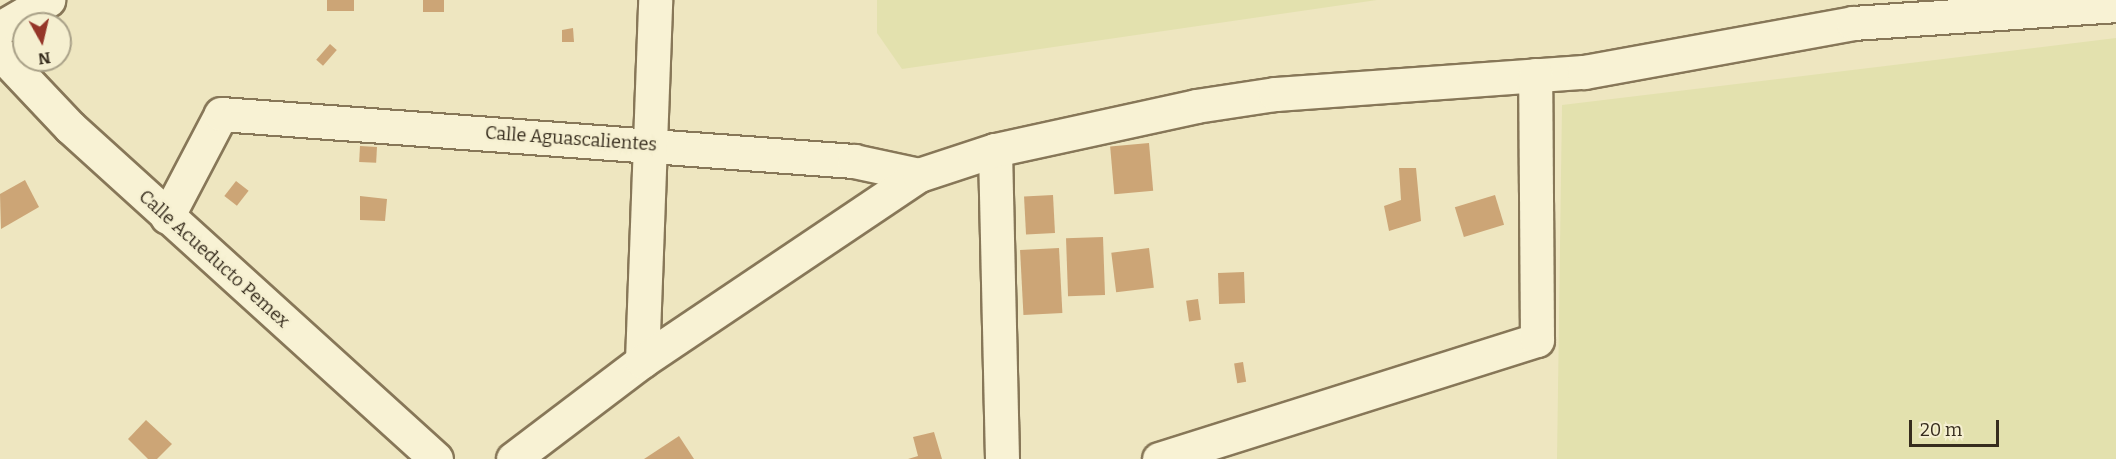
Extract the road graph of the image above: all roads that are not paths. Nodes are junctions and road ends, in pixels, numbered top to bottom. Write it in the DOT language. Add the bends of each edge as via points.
graph roads {
  1 [pos="48,0"];
  2 [pos="655,0"];
  3 [pos="2116,5"];
  4 [pos="0,28"];
  5 [pos="0,53"];
  6 [pos="1535,75"];
  7 [pos="652,146"];
  8 [pos="994,150"];
  9 [pos="919,175"];
  10 [pos="167,217"];
  11 [pos="642,362"];
  12 [pos="436,459"];
  13 [pos="513,459"];
  14 [pos="1002,459"];
  15 [pos="1159,459"];
  1 -- 4 [label="street"];
  2 -- 7 [label="street"];
  3 -- 6 [label="street" via="1853,23 1584,72"];
  5 -- 10 [label="street, Calle Acueducto Pemex" via="70,128"];
  6 -- 8 [label="street" via="1275,94 1196,106"];
  6 -- 15 [label="street" via="1538,340"];
  7 -- 9 [label="street, Calle Aguascalientes" via="854,160"];
  7 -- 10 [label="street, Calle Aguascalientes" via="221,114"];
  7 -- 11 [label="street"];
  8 -- 9 [label="street"];
  8 -- 14 [label="street"];
  9 -- 11 [label="street"];
  10 -- 12 [label="street, Calle Acueducto Pemex"];
  11 -- 13 [label="street"];
}
